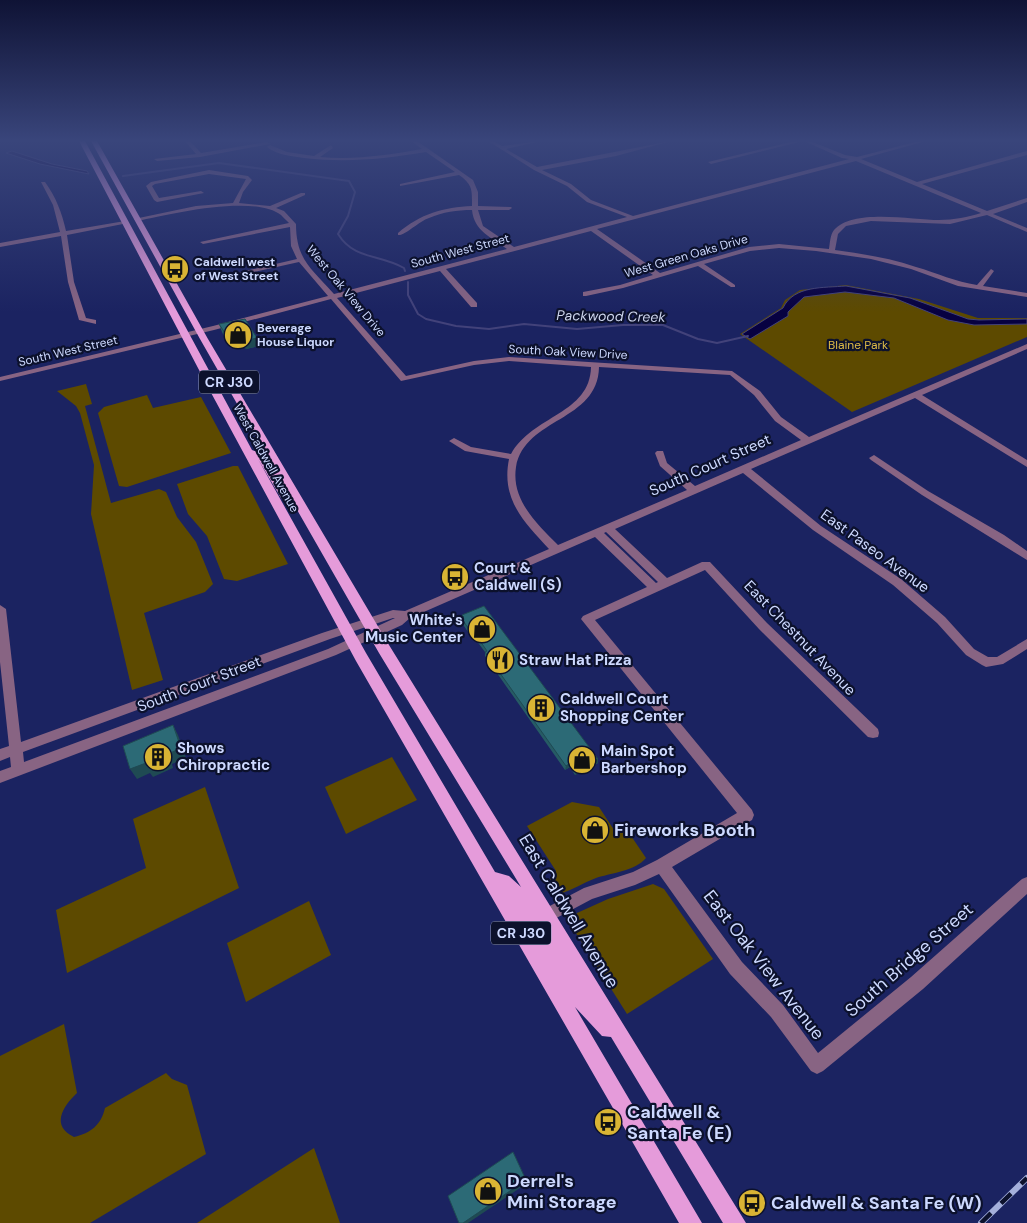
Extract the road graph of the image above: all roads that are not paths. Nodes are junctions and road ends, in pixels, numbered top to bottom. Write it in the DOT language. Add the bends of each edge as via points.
graph roads {
  1 [pos="53,198"];
  2 [pos="111,198"];
  3 [pos="125,198"];
  4 [pos="203,198"];
  5 [pos="237,198"];
  6 [pos="294,198"];
  7 [pos="475,198"];
  8 [pos="586,198"];
  9 [pos="701,198"];
  10 [pos="938,198"];
  11 [pos="949,198"];
  12 [pos="1027,200"];
  13 [pos="235,204"];
  14 [pos="206,206"];
  15 [pos="271,208"];
  16 [pos="475,208"];
  17 [pos="509,208"];
  18 [pos="985,213"];
  19 [pos="978,216"];
  20 [pos="631,217"];
  21 [pos="137,219"];
  22 [pos="124,223"];
  23 [pos="293,224"];
  24 [pos="592,228"];
  25 [pos="1027,230"];
  26 [pos="63,234"];
  27 [pos="400,234"];
  28 [pos="1027,236"];
  29 [pos="203,242"];
  30 [pos="0,245"];
  31 [pos="153,247"];
  32 [pos="512,249"];
  33 [pos="832,251"];
  34 [pos="301,260"];
  35 [pos="700,264"];
  36 [pos="441,268"];
  37 [pos="991,272"];
  38 [pos="659,276"];
  39 [pos="224,277"];
  40 [pos="734,286"];
  41 [pos="978,288"];
  42 [pos="586,294"];
  43 [pos="1027,295"];
  44 [pos="333,296"];
  45 [pos="474,305"];
  46 [pos="93,322"];
  47 [pos="200,332"];
  48 [pos="185,336"];
  49 [pos="1027,346"];
  50 [pos="595,364"];
  51 [pos="0,379"];
  52 [pos="404,379"];
  53 [pos="915,394"];
  54 [pos="808,440"];
  55 [pos="454,441"];
  56 [pos="249,452"];
  57 [pos="660,453"];
  58 [pos="514,457"];
  59 [pos="874,458"];
  60 [pos="1027,464"];
  61 [pos="743,468"];
  62 [pos="693,490"];
  63 [pos="301,506"];
  64 [pos="608,528"];
  65 [pos="597,533"];
  66 [pos="557,550"];
  67 [pos="1027,556"];
  68 [pos="666,583"];
  69 [pos="654,588"];
  70 [pos="0,608"];
  71 [pos="371,627"];
  72 [pos="350,635"];
  73 [pos="1027,644"];
  74 [pos="873,733"];
  75 [pos="16,749"];
  76 [pos="0,755"];
  77 [pos="18,770"];
  78 [pos="0,777"];
  79 [pos="662,865"];
  80 [pos="489,878"];
  81 [pos="1027,884"];
  82 [pos="547,915"];
  83 [pos="626,1047"];
  84 [pos="817,1065"];
  85 [pos="691,1223"];
  86 [pos="735,1223"];
  1 -- 26 [label="street"];
  2 -- 22 [label="main road, West Caldwell Avenue / CR J30"];
  3 -- 21 [label="main road, West Caldwell Avenue / CR J30"];
  4 -- 14 [label="street"];
  5 -- 13 [label="street"];
  6 -- 15 [label="street"];
  7 -- 16 [label="street"];
  8 -- 20 [label="street"];
  9 -- 20 [label="street, South West Street"];
  10 -- 19 [label="street"];
  11 -- 18 [label="street"];
  12 -- 18 [label="street"];
  13 -- 14 [label="street"];
  13 -- 15 [label="street"];
  14 -- 21 [label="street"];
  15 -- 23 [label="street" via="286,215"];
  16 -- 17 [label="street"];
  16 -- 27 [label="street" via="429,215"];
  16 -- 32 [label="street" via="480,227"];
  18 -- 19 [label="street"];
  18 -- 25 [label="street"];
  19 -- 28 [label="street"];
  19 -- 33 [label="street" via="930,224 872,216 836,231"];
  20 -- 24 [label="street, South West Street"];
  21 -- 31 [label="main road, West Caldwell Avenue / CR J30"];
  22 -- 26 [label="street"];
  22 -- 31 [label="main road" via="132,224 142,241"];
  22 -- 48 [label="main road, West Caldwell Avenue / CR J30"];
  23 -- 29 [label="street"];
  23 -- 34 [label="street, West Oak View Drive" via="292,241"];
  24 -- 32 [label="street, South West Street"];
  24 -- 38 [label="street"];
  26 -- 30 [label="street"];
  26 -- 46 [label="street" via="71,284 82,320"];
  31 -- 47 [label="main road, West Caldwell Avenue / CR J30"];
  32 -- 36 [label="street, South West Street"];
  33 -- 35 [label="street, West Green Oaks Drive" via="797,247 759,248"];
  33 -- 41 [label="street, West Green Oaks Drive" via="891,262"];
  34 -- 39 [label="street"];
  34 -- 44 [label="street, West Oak View Drive"];
  35 -- 38 [label="street, West Green Oaks Drive"];
  35 -- 40 [label="street"];
  36 -- 44 [label="street, South West Street"];
  36 -- 45 [label="street"];
  37 -- 41 [label="street"];
  38 -- 42 [label="street, West Green Oaks Drive"];
  41 -- 43 [label="street, West Green Oaks Drive"];
  44 -- 47 [label="street, South West Street"];
  44 -- 52 [label="street, West Oak View Drive"];
  47 -- 48 [label="street, South West Street"];
  47 -- 63 [label="main road, West Caldwell Avenue / CR J30"];
  48 -- 51 [label="street, South West Street"];
  48 -- 56 [label="main road, West Caldwell Avenue / CR J30"];
  49 -- 53 [label="street, South Court Street"];
  50 -- 52 [label="street, South Oak View Drive" via="509,359 474,363"];
  50 -- 54 [label="street, South Oak View Drive" via="732,373 756,393 778,419"];
  50 -- 58 [label="street" via="595,379 589,392 578,404 532,433"];
  53 -- 54 [label="street, South Court Street"];
  53 -- 60 [label="street"];
  54 -- 61 [label="street, South Court Street"];
  55 -- 58 [label="street" via="468,449"];
  56 -- 63 [label="main road" via="262,457 285,496"];
  56 -- 72 [label="main road, West Caldwell Avenue / CR J30"];
  57 -- 62 [label="street" via="663,464"];
  58 -- 66 [label="street" via="510,479 513,494 527,517"];
  59 -- 67 [label="street"];
  61 -- 62 [label="street, South Court Street"];
  61 -- 73 [label="street, East Paseo Avenue" via="817,528 897,582 941,620 970,652 986,662 999,661"];
  62 -- 64 [label="street, South Court Street"];
  63 -- 71 [label="main road, West Caldwell Avenue / CR J30"];
  64 -- 65 [label="street, South Court Street"];
  64 -- 68 [label="street"];
  65 -- 66 [label="street, South Court Street"];
  65 -- 69 [label="street"];
  66 -- 71 [label="street, South Court Street" via="406,615 398,622"];
  68 -- 69 [label="street"];
  68 -- 74 [label="street, East Chestnut Avenue" via="706,565 763,626"];
  69 -- 79 [label="street" via="587,619 747,815"];
  70 -- 75 [label="street"];
  71 -- 72 [label="street, South Court Street"];
  71 -- 82 [label="main road, East Caldwell Avenue / CR J30"];
  72 -- 75 [label="street, South Court Street"];
  72 -- 77 [label="street, South Court Street"];
  72 -- 80 [label="main road, CR J30"];
  75 -- 76 [label="street, South Court Street"];
  75 -- 77 [label="street"];
  77 -- 78 [label="street, South Court Street"];
  79 -- 82 [label="street" via="589,894"];
  79 -- 84 [label="street, East Oak View Avenue" via="736,968 777,1011"];
  80 -- 83 [label="main road" via="503,882 515,893 577,996"];
  80 -- 85 [label="main road, CR J30"];
  81 -- 84 [label="street, South Bridge Street" via="917,984"];
  82 -- 83 [label="main road, East Caldwell Avenue / CR J30"];
  83 -- 86 [label="main road, East Caldwell Avenue / CR J30"];
}
